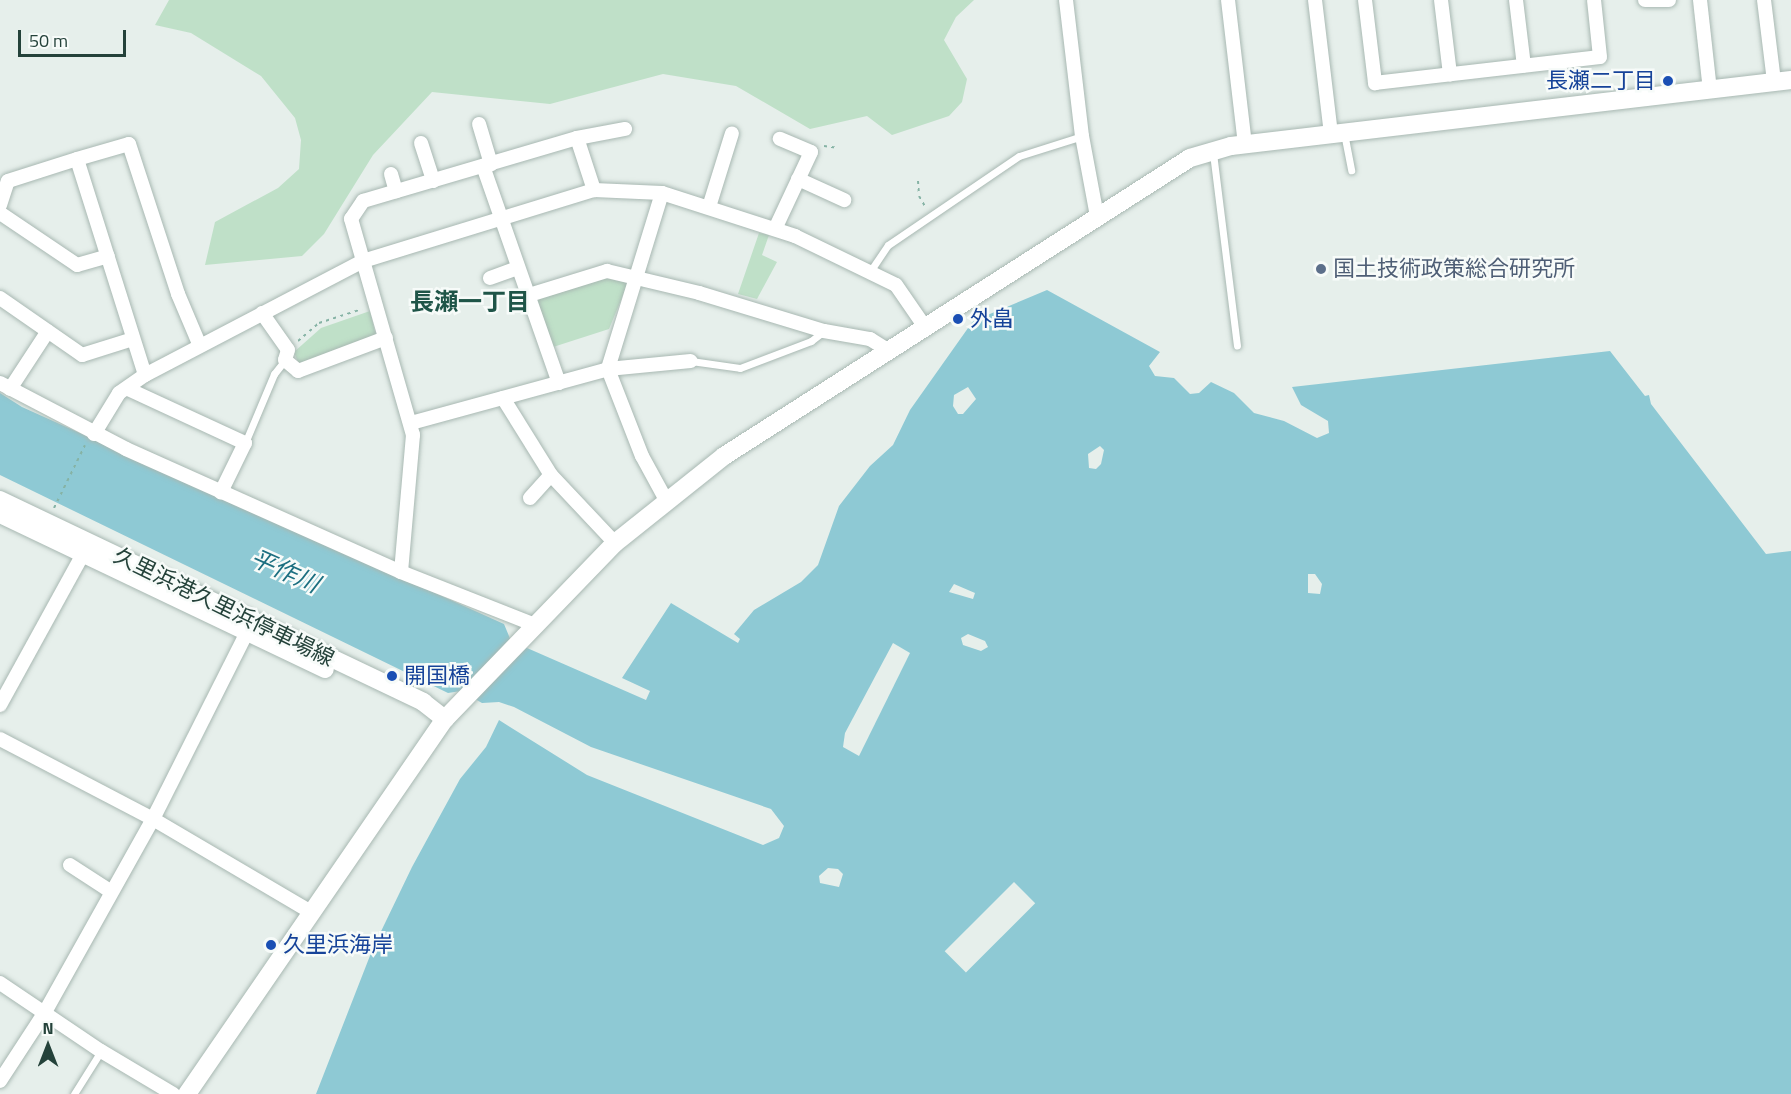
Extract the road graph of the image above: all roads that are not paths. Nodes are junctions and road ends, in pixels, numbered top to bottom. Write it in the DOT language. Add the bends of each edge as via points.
graph roads {
  1 [pos="1066,0"];
  2 [pos="1228,0"];
  3 [pos="1315,0"];
  4 [pos="1365,0"];
  5 [pos="1441,0"];
  6 [pos="1516,0"];
  7 [pos="1594,0"];
  8 [pos="1645,0"];
  9 [pos="1669,0"];
  10 [pos="1700,0"];
  11 [pos="1764,0"];
  12 [pos="1524,66"];
  13 [pos="1450,74"];
  14 [pos="1782,81"];
  15 [pos="1710,90"];
  16 [pos="478,124"];
  17 [pos="625,129"];
  18 [pos="732,133"];
  19 [pos="1338,134"];
  20 [pos="1082,136"];
  21 [pos="577,138"];
  22 [pos="780,139"];
  23 [pos="421,142"];
  24 [pos="1245,144"];
  25 [pos="1213,150"];
  26 [pos="77,159"];
  27 [pos="487,165"];
  28 [pos="1350,170"];
  29 [pos="391,174"];
  30 [pos="798,179"];
  31 [pos="432,181"];
  32 [pos="594,190"];
  33 [pos="396,191"];
  34 [pos="662,193"];
  35 [pos="844,200"];
  36 [pos="0,205"];
  37 [pos="709,207"];
  38 [pos="0,213"];
  39 [pos="1097,216"];
  40 [pos="500,218"];
  41 [pos="775,229"];
  42 [pos="108,256"];
  43 [pos="363,261"];
  44 [pos="517,268"];
  45 [pos="871,270"];
  46 [pos="490,278"];
  47 [pos="635,280"];
  48 [pos="526,296"];
  49 [pos="0,298"];
  50 [pos="261,313"];
  51 [pos="925,327"];
  52 [pos="48,331"];
  53 [pos="824,331"];
  54 [pos="386,338"];
  55 [pos="133,339"];
  56 [pos="200,346"];
  57 [pos="1237,346"];
  58 [pos="889,351"];
  59 [pos="286,355"];
  60 [pos="691,361"];
  61 [pos="608,369"];
  62 [pos="145,375"];
  63 [pos="559,383"];
  64 [pos="5,386"];
  65 [pos="128,389"];
  66 [pos="503,398"];
  67 [pos="411,423"];
  68 [pos="92,434"];
  69 [pos="245,443"];
  70 [pos="551,476"];
  71 [pos="221,492"];
  72 [pos="530,498"];
  73 [pos="0,500"];
  74 [pos="666,500"];
  75 [pos="0,514"];
  76 [pos="615,543"];
  77 [pos="87,548"];
  78 [pos="401,572"];
  79 [pos="247,632"];
  80 [pos="529,632"];
  81 [pos="0,705"];
  82 [pos="445,719"];
  83 [pos="0,739"];
  84 [pos="153,819"];
  85 [pos="70,865"];
  86 [pos="110,891"];
  87 [pos="311,912"];
  88 [pos="0,983"];
  89 [pos="45,1012"];
  90 [pos="101,1052"];
  91 [pos="0,1081"];
  92 [pos="74,1094"];
  93 [pos="173,1094"];
  94 [pos="187,1094"];
  1 -- 20 [label="street"];
  2 -- 24 [label="street"];
  3 -- 19 [label="street"];
  4 -- 13 [label="street" via="1375,83"];
  5 -- 13 [label="street"];
  6 -- 12 [label="street"];
  7 -- 12 [label="street" via="1600,57"];
  8 -- 9 [label="street"];
  10 -- 15 [label="street"];
  11 -- 14 [label="street"];
  12 -- 13 [label="street"];
  14 -- 15 [label="street"];
  15 -- 19 [label="street"];
  16 -- 27 [label="street"];
  17 -- 21 [label="street"];
  18 -- 37 [label="street"];
  19 -- 24 [label="street"];
  19 -- 28 [label="lane"];
  20 -- 39 [label="street"];
  20 -- 45 [label="lane" via="1019,156 888,245"];
  21 -- 27 [label="street"];
  21 -- 32 [label="street"];
  22 -- 30 [label="street" via="810,152"];
  23 -- 31 [label="street"];
  24 -- 25 [label="street"];
  25 -- 39 [label="street" via="1174,166"];
  25 -- 57 [label="lane"];
  26 -- 36 [label="street" via="8,181"];
  26 -- 42 [label="street"];
  26 -- 56 [label="street" via="129,144 178,294"];
  27 -- 31 [label="street"];
  27 -- 40 [label="street"];
  29 -- 33 [label="street"];
  30 -- 35 [label="street"];
  30 -- 41 [label="street"];
  31 -- 33 [label="street"];
  32 -- 34 [label="street"];
  32 -- 40 [label="street"];
  33 -- 43 [label="street" via="363,201 351,219"];
  34 -- 37 [label="street"];
  34 -- 47 [label="street"];
  37 -- 41 [label="street"];
  38 -- 42 [label="street" via="77,265"];
  39 -- 51 [label="street"];
  40 -- 43 [label="street"];
  40 -- 44 [label="street"];
  41 -- 45 [label="street"];
  42 -- 55 [label="street"];
  43 -- 50 [label="street"];
  43 -- 54 [label="street"];
  44 -- 46 [label="street"];
  44 -- 48 [label="street"];
  45 -- 51 [label="street" via="896,285"];
  47 -- 48 [label="street" via="607,271"];
  47 -- 53 [label="street" via="699,293"];
  47 -- 61 [label="street"];
  48 -- 63 [label="street"];
  49 -- 52 [label="street"];
  50 -- 56 [label="street"];
  50 -- 59 [label="street"];
  51 -- 58 [label="street"];
  52 -- 55 [label="street" via="82,355"];
  52 -- 64 [label="street"];
  53 -- 58 [label="street" via="870,339"];
  53 -- 60 [label="lane" via="811,341 740,368"];
  54 -- 59 [label="street" via="298,371"];
  54 -- 67 [label="street"];
  55 -- 62 [label="street"];
  56 -- 62 [label="street"];
  58 -- 74 [label="street" via="724,456"];
  59 -- 69 [label="lane"];
  60 -- 61 [label="street"];
  61 -- 63 [label="street"];
  61 -- 74 [label="street" via="642,456"];
  62 -- 65 [label="street"];
  63 -- 66 [label="street"];
  64 -- 68 [label="street"];
  65 -- 68 [label="street" via="119,393"];
  65 -- 69 [label="street"];
  66 -- 67 [label="street"];
  66 -- 70 [label="street"];
  67 -- 78 [label="street"];
  68 -- 71 [label="street"];
  69 -- 71 [label="street"];
  70 -- 72 [label="street"];
  70 -- 76 [label="street"];
  71 -- 78 [label="street"];
  73 -- 77 [label="street, 久里浜港久里浜停車場線"];
  74 -- 76 [label="street"];
  75 -- 77 [label="street, 久里浜港久里浜停車場線"];
  76 -- 80 [label="street"];
  77 -- 79 [label="street, 久里浜港久里浜停車場線"];
  77 -- 81 [label="street"];
  77 -- 82 [label="street, 久里浜港久里浜停車場線" via="423,702"];
  78 -- 80 [label="street"];
  79 -- 82 [label="street, 久里浜港久里浜停車場線" via="416,712"];
  79 -- 84 [label="street"];
  80 -- 82 [label="street"];
  82 -- 87 [label="street"];
  83 -- 84 [label="street"];
  84 -- 86 [label="street"];
  84 -- 87 [label="street"];
  85 -- 86 [label="street"];
  86 -- 89 [label="street"];
  87 -- 94 [label="street"];
  88 -- 89 [label="street"];
  89 -- 90 [label="street"];
  89 -- 91 [label="street"];
  90 -- 92 [label="lane"];
  90 -- 93 [label="street"];
}
